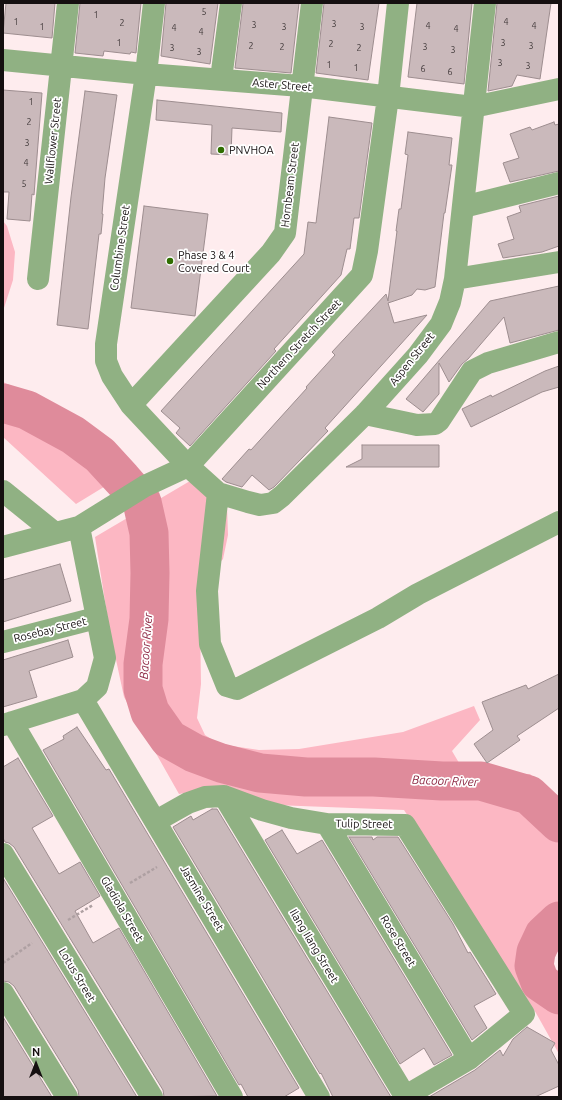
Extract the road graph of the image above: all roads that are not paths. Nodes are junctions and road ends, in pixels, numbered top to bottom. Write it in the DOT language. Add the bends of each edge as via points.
graph roads {
  1 [pos="68,3"];
  2 [pos="154,3"];
  3 [pos="231,3"];
  4 [pos="312,3"];
  5 [pos="398,3"];
  6 [pos="485,3"];
  7 [pos="3,60"];
  8 [pos="61,65"];
  9 [pos="146,74"];
  10 [pos="221,79"];
  11 [pos="301,86"];
  12 [pos="559,87"];
  13 [pos="388,96"];
  14 [pos="473,107"];
  15 [pos="559,183"];
  16 [pos="463,207"];
  17 [pos="559,262"];
  18 [pos="38,278"];
  19 [pos="455,279"];
  20 [pos="559,342"];
  21 [pos="131,405"];
  22 [pos="365,414"];
  23 [pos="188,466"];
  24 [pos="3,491"];
  25 [pos="218,493"];
  26 [pos="559,522"];
  27 [pos="79,527"];
  28 [pos="55,533"];
  29 [pos="3,547"];
  30 [pos="96,618"];
  31 [pos="3,642"];
  32 [pos="90,693"];
  33 [pos="7,723"];
  34 [pos="224,796"];
  35 [pos="156,821"];
  36 [pos="327,824"];
  37 [pos="3,854"];
  38 [pos="3,993"];
  39 [pos="469,1059"];
  40 [pos="66,1097"];
  41 [pos="152,1097"];
  42 [pos="232,1097"];
  43 [pos="319,1097"];
  44 [pos="404,1097"];
  1 -- 8 [label="street, Wallflower Street"];
  2 -- 9 [label="street, Columbine Street"];
  3 -- 10 [label="street"];
  4 -- 11 [label="street, Hornbeam Street"];
  5 -- 13 [label="street, Northern Stretch Street"];
  6 -- 14 [label="street, Aspen Street"];
  7 -- 8 [label="street, Aster Street"];
  8 -- 9 [label="street, Aster Street"];
  8 -- 18 [label="street, Wallflower Street"];
  9 -- 10 [label="street, Aster Street"];
  9 -- 21 [label="street, Columbine Street" via="106,344 106,361 112,376"];
  10 -- 11 [label="street, Aster Street"];
  11 -- 13 [label="street, Aster Street"];
  11 -- 21 [label="street, Hornbeam Street" via="284,233 271,253"];
  12 -- 14 [label="street, Aster Street"];
  13 -- 14 [label="street, Aster Street"];
  13 -- 23 [label="street, Northern Stretch Street" via="362,275"];
  14 -- 16 [label="street, Aspen Street"];
  15 -- 16 [label="street"];
  16 -- 19 [label="street, Aspen Street"];
  17 -- 19 [label="street"];
  19 -- 22 [label="street, Aspen Street" via="450,302 441,324 418,355"];
  20 -- 22 [label="street" via="488,363 472,371 435,424 417,425"];
  21 -- 23 [label="street, Columbine Street"];
  22 -- 25 [label="street, Aspen Street" via="273,503 260,505"];
  23 -- 25 [label="street, Aspen Street"];
  23 -- 27 [label="street, Northern Stretch Street" via="145,486"];
  24 -- 28 [label="street"];
  25 -- 26 [label="street" via="207,591 210,644 227,686 237,689"];
  27 -- 28 [label="street, Northern Stretch Street"];
  27 -- 30 [label="street"];
  28 -- 29 [label="street, Northern Stretch Street"];
  30 -- 31 [label="street, Rosebay Street"];
  30 -- 32 [label="street" via="105,658"];
  32 -- 33 [label="street"];
  32 -- 35 [label="street, Jasmine Street"];
  33 -- 42 [label="street, Gladiola Street" via="112,893"];
  34 -- 35 [label="street, Tulip Street" via="206,797 188,803"];
  34 -- 36 [label="street, Tulip Street" via="291,818"];
  34 -- 44 [label="street, Ilang Ilang Street"];
  35 -- 43 [label="street, Jasmine Street"];
  36 -- 39 [label="street, Rose Street"];
  36 -- 39 [label="street, Tulip Street" via="405,825 524,1014"];
  37 -- 41 [label="street, Lotus Street"];
  38 -- 40 [label="street"];
  39 -- 44 [label="street"];
}
